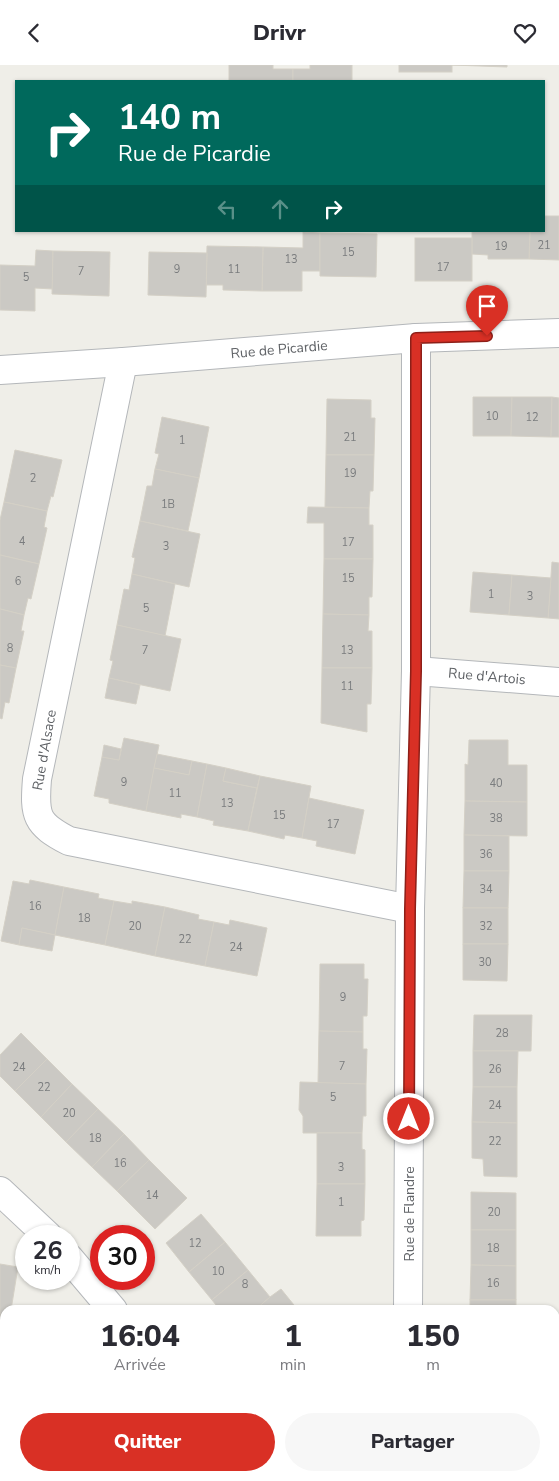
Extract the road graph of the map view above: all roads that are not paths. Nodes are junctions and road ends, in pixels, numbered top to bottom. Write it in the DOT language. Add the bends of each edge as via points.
graph roads {
  1 [pos="559,333"];
  2 [pos="416,338"];
  3 [pos="123,362"];
  4 [pos="0,370"];
  5 [pos="416,671"];
  6 [pos="559,682"];
  7 [pos="410,909"];
  8 [pos="0,1191"];
  9 [pos="36,1225"];
  10 [pos="80,1271"];
  11 [pos="110,1305"];
  12 [pos="408,1305"];
  1 -- 2 [label="street, Rue de Picardie"];
  2 -- 3 [label="street, Rue de Picardie"];
  2 -- 5 [label="street, Rue de Flandre"];
  3 -- 4 [label="street, Rue de Picardie"];
  3 -- 7 [label="street, Rue d'Alsace" via="37,779 35,803 40,819 51,831 69,841"];
  5 -- 6 [label="street, Rue d'Artois"];
  5 -- 7 [label="street, Rue de Flandre"];
  7 -- 12 [label="street, Rue de Flandre"];
  8 -- 9 [label="street"];
  10 -- 11 [label="street"];
}
